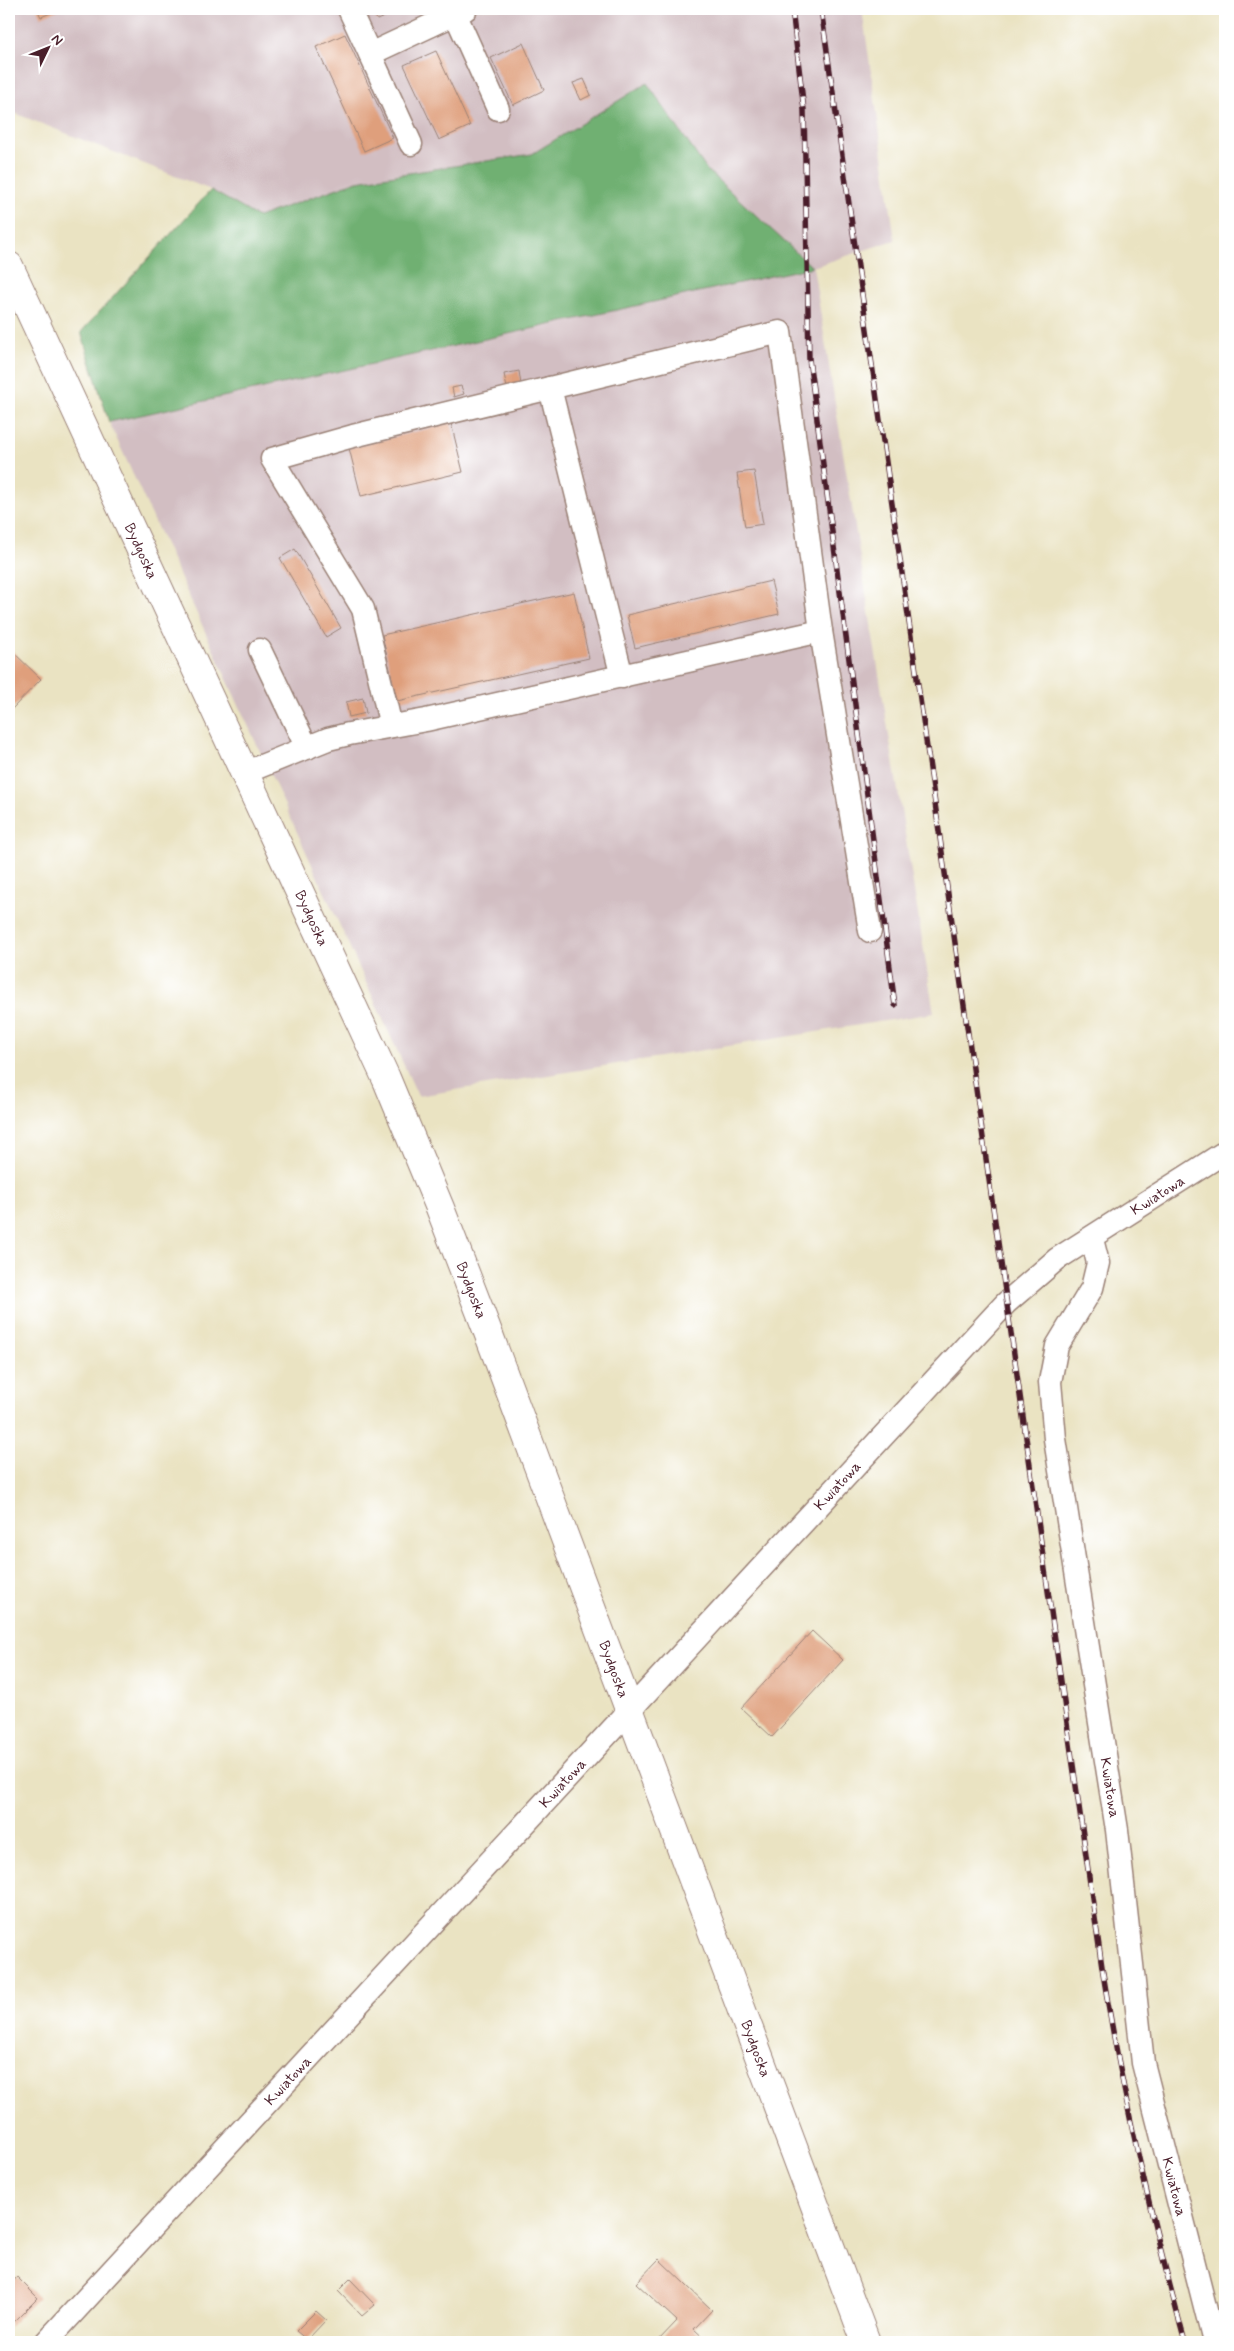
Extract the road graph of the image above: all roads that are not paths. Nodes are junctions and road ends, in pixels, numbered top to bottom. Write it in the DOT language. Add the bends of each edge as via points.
graph roads {
  1 [pos="349,9"];
  2 [pos="458,10"];
  3 [pos="370,54"];
  4 [pos="498,109"];
  5 [pos="411,144"];
  6 [pos="9,266"];
  7 [pos="550,388"];
  8 [pos="821,631"];
  9 [pos="260,650"];
  10 [pos="622,677"];
  11 [pos="391,726"];
  12 [pos="307,748"];
  13 [pos="244,773"];
  14 [pos="870,931"];
  15 [pos="1225,1152"];
  16 [pos="1092,1239"];
  17 [pos="629,1711"];
  18 [pos="46,2342"];
  19 [pos="866,2342"];
  20 [pos="1214,2342"];
  1 -- 3 [label="street"];
  2 -- 3 [label="street"];
  2 -- 4 [label="street"];
  3 -- 5 [label="street"];
  6 -- 13 [label="main road, Bydgoska"];
  7 -- 8 [label="street" via="780,332"];
  7 -- 10 [label="street"];
  7 -- 11 [label="street" via="272,459 363,609"];
  8 -- 10 [label="street"];
  8 -- 14 [label="street"];
  9 -- 12 [label="street"];
  10 -- 11 [label="street"];
  11 -- 12 [label="street" via="328,739"];
  12 -- 13 [label="street"];
  13 -- 17 [label="main road, Bydgoska" via="386,1078 423,1166"];
  15 -- 16 [label="street, Kwiatowa"];
  16 -- 17 [label="street, Kwiatowa" via="1057,1259 999,1310"];
  16 -- 20 [label="street, Kwiatowa" via="1098,1263 1092,1288 1057,1346 1050,1382 1055,1438 1117,1830 1143,2063"];
  17 -- 18 [label="street, Kwiatowa"];
  17 -- 19 [label="main road, Bydgoska"];
}
